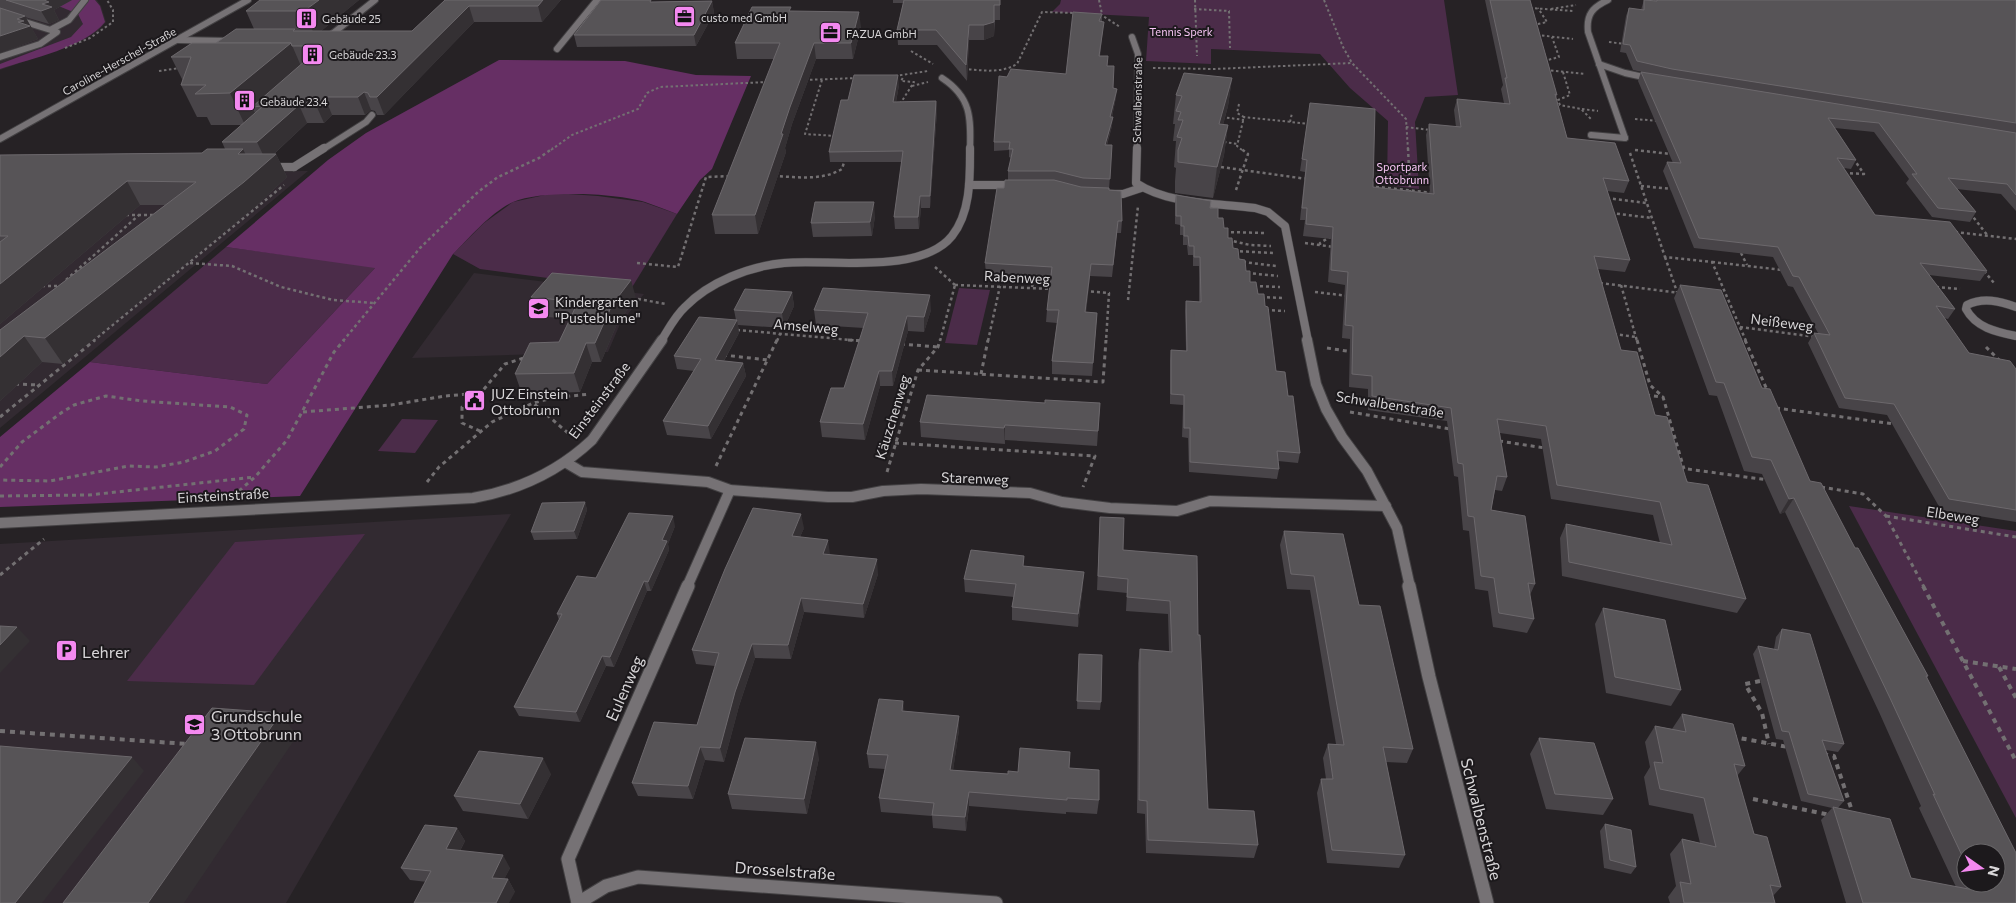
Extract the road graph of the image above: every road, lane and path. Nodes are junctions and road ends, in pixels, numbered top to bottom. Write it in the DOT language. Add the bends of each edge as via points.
graph roads {
  1 [pos="85,0"];
  2 [pos="248,0"];
  3 [pos="375,0"];
  4 [pos="597,0"];
  5 [pos="1099,0"];
  6 [pos="1194,0"];
  7 [pos="1324,0"];
  8 [pos="1608,0"];
  9 [pos="1530,8"];
  10 [pos="1538,8"];
  11 [pos="1594,8"];
  12 [pos="1194,9"];
  13 [pos="1550,10"];
  14 [pos="1570,10"];
  15 [pos="1077,13"];
  16 [pos="0,14"];
  17 [pos="1094,14"];
  18 [pos="1103,14"];
  19 [pos="1116,24"];
  20 [pos="1530,26"];
  21 [pos="52,29"];
  22 [pos="1533,35"];
  23 [pos="1132,37"];
  24 [pos="1552,37"];
  25 [pos="1572,39"];
  26 [pos="1589,39"];
  27 [pos="177,40"];
  28 [pos="334,40"];
  29 [pos="242,41"];
  30 [pos="1632,45"];
  31 [pos="1230,48"];
  32 [pos="557,49"];
  33 [pos="911,51"];
  34 [pos="1197,56"];
  35 [pos="0,57"];
  36 [pos="1542,62"];
  37 [pos="1352,63"];
  38 [pos="1599,64"];
  39 [pos="188,68"];
  40 [pos="958,68"];
  41 [pos="1138,68"];
  42 [pos="938,69"];
  43 [pos="929,70"];
  44 [pos="1543,70"];
  45 [pos="158,71"];
  46 [pos="1564,72"];
  47 [pos="1584,74"];
  48 [pos="904,75"];
  49 [pos="890,76"];
  50 [pos="860,78"];
  51 [pos="942,78"];
  52 [pos="798,80"];
  53 [pos="822,80"];
  54 [pos="1659,80"];
  55 [pos="771,82"];
  56 [pos="1239,104"];
  57 [pos="1581,109"];
  58 [pos="895,111"];
  59 [pos="1599,111"];
  60 [pos="1292,113"];
  61 [pos="372,115"];
  62 [pos="1215,116"];
  63 [pos="1618,117"];
  64 [pos="1244,118"];
  65 [pos="1290,122"];
  66 [pos="1666,122"];
  67 [pos="1620,124"];
  68 [pos="1316,125"];
  69 [pos="1406,127"];
  70 [pos="1436,130"];
  71 [pos="1591,135"];
  72 [pos="844,136"];
  73 [pos="0,139"];
  74 [pos="1218,142"];
  75 [pos="1238,144"];
  76 [pos="847,150"];
  77 [pos="1850,153"];
  78 [pos="1678,155"];
  79 [pos="255,167"];
  80 [pos="294,167"];
  81 [pos="1221,168"];
  82 [pos="1244,170"];
  83 [pos="737,176"];
  84 [pos="772,176"];
  85 [pos="1312,180"];
  86 [pos="1849,180"];
  87 [pos="969,185"];
  88 [pos="1024,186"];
  89 [pos="1369,186"];
  90 [pos="1641,186"];
  91 [pos="1140,188"];
  92 [pos="1398,189"];
  93 [pos="1676,190"];
  94 [pos="1410,191"];
  95 [pos="1612,192"];
  96 [pos="1099,193"];
  97 [pos="1437,194"];
  98 [pos="1398,196"];
  99 [pos="1606,198"];
  100 [pos="1139,199"];
  101 [pos="1614,199"];
  102 [pos="1646,203"];
  103 [pos="1232,204"];
  104 [pos="1967,210"];
  105 [pos="1606,212"];
  106 [pos="118,215"];
  107 [pos="139,215"];
  108 [pos="162,215"];
  109 [pos="238,215"];
  110 [pos="248,216"];
  111 [pos="1652,218"];
  112 [pos="1951,228"];
  113 [pos="1222,232"];
  114 [pos="1955,232"];
  115 [pos="1332,236"];
  116 [pos="1989,236"];
  117 [pos="2016,239"];
  118 [pos="1226,240"];
  119 [pos="1961,240"];
  120 [pos="1289,244"];
  121 [pos="1320,245"];
  122 [pos="1340,248"];
  123 [pos="1231,251"];
  124 [pos="1741,254"];
  125 [pos="921,256"];
  126 [pos="1665,256"];
  127 [pos="1237,262"];
  128 [pos="1712,262"];
  129 [pos="189,263"];
  130 [pos="637,263"];
  131 [pos="1978,263"];
  132 [pos="1747,265"];
  133 [pos="1786,270"];
  134 [pos="1244,273"];
  135 [pos="1035,274"];
  136 [pos="1593,282"];
  137 [pos="955,284"];
  138 [pos="1297,284"];
  139 [pos="68,285"];
  140 [pos="157,285"];
  141 [pos="163,285"];
  142 [pos="1621,285"];
  143 [pos="40,286"];
  144 [pos="59,286"];
  145 [pos="1000,286"];
  146 [pos="1249,286"];
  147 [pos="1032,287"];
  148 [pos="1058,289"];
  149 [pos="1083,291"];
  150 [pos="1677,292"];
  151 [pos="1685,293"];
  152 [pos="54,294"];
  153 [pos="1255,296"];
  154 [pos="1355,297"];
  155 [pos="1720,297"];
  156 [pos="1728,298"];
  157 [pos="638,299"];
  158 [pos="649,300"];
  159 [pos="1128,300"];
  160 [pos="374,303"];
  161 [pos="2015,307"];
  162 [pos="1979,324"];
  163 [pos="1740,327"];
  164 [pos="731,330"];
  165 [pos="1608,333"];
  166 [pos="780,334"];
  167 [pos="2016,336"];
  168 [pos="1636,337"];
  169 [pos="1822,338"];
  170 [pos="872,342"];
  171 [pos="891,344"];
  172 [pos="1308,345"];
  173 [pos="938,348"];
  174 [pos="1356,352"];
  175 [pos="720,354"];
  176 [pos="530,357"];
  177 [pos="1991,359"];
  178 [pos="768,360"];
  179 [pos="2000,360"];
  180 [pos="2005,368"];
  181 [pos="918,370"];
  182 [pos="981,374"];
  183 [pos="10,383"];
  184 [pos="39,385"];
  185 [pos="481,393"];
  186 [pos="590,394"];
  187 [pos="1644,395"];
  188 [pos="1663,397"];
  189 [pos="1771,399"];
  190 [pos="533,403"];
  191 [pos="1326,409"];
  192 [pos="302,412"];
  193 [pos="1778,416"];
  194 [pos="0,417"];
  195 [pos="1900,424"];
  196 [pos="1454,430"];
  197 [pos="480,431"];
  198 [pos="568,433"];
  199 [pos="1490,440"];
  200 [pos="895,443"];
  201 [pos="1548,448"];
  202 [pos="723,451"];
  203 [pos="566,462"];
  204 [pos="1674,467"];
  205 [pos="0,468"];
  206 [pos="1684,469"];
  207 [pos="255,477"];
  208 [pos="0,480"];
  209 [pos="1770,480"];
  210 [pos="1816,487"];
  211 [pos="1824,488"];
  212 [pos="730,490"];
  213 [pos="883,490"];
  214 [pos="1827,494"];
  215 [pos="0,496"];
  216 [pos="411,501"];
  217 [pos="1076,504"];
  218 [pos="1386,506"];
  219 [pos="216,511"];
  220 [pos="1886,516"];
  221 [pos="70,519"];
  222 [pos="0,523"];
  223 [pos="2016,537"];
  224 [pos="0,575"];
  225 [pos="1963,661"];
  226 [pos="1999,667"];
  227 [pos="2016,670"];
  228 [pos="1760,681"];
  229 [pos="2016,698"];
  230 [pos="0,731"];
  231 [pos="1769,744"];
  232 [pos="198,745"];
  233 [pos="1738,747"];
  234 [pos="1797,749"];
  235 [pos="1815,752"];
  236 [pos="2016,761"];
  237 [pos="1752,799"];
  238 [pos="1836,816"];
  239 [pos="1846,818"];
  240 [pos="578,903"];
  241 [pos="996,903"];
  242 [pos="1487,903"];
  1 -- 21 [label="street" via="69,20"];
  2 -- 27 [label="street, Caroline-Herschel-Straße"];
  3 -- 28 [label="street" via="324,40"];
  4 -- 32 [label="street"];
  5 -- 18 [label="path"];
  6 -- 12 [label="path"];
  7 -- 37 [label="path"];
  8 -- 11 [label="street"];
  9 -- 10 [label="path"];
  10 -- 13 [label="path"];
  10 -- 20 [label="path" via="1547,22"];
  11 -- 13 [label="path" via="1565,5"];
  11 -- 26 [label="street" via="1586,18"];
  12 -- 31 [label="path" via="1229,11"];
  12 -- 34 [label="path"];
  13 -- 14 [label="path"];
  15 -- 40 [label="path" via="1042,12 1017,64 1011,68 1001,71"];
  16 -- 21 [label="street"];
  17 -- 18 [label="path"];
  18 -- 19 [label="path"];
  21 -- 35 [label="street" via="58,32 51,39"];
  22 -- 24 [label="path"];
  23 -- 41 [label="street, Schwalbenstraße" via="1138,54"];
  24 -- 25 [label="path"];
  24 -- 36 [label="path" via="1559,57"];
  26 -- 30 [label="path"];
  26 -- 38 [label="street"];
  27 -- 29 [label="street"];
  27 -- 73 [label="street, Caroline-Herschel-Straße"];
  33 -- 42 [label="path"];
  37 -- 41 [label="path" via="1214,69"];
  37 -- 69 [label="path" via="1406,119"];
  38 -- 54 [label="street"];
  38 -- 63 [label="street"];
  39 -- 45 [label="path"];
  41 -- 91 [label="street, Schwalbenstraße" via="1135,173"];
  43 -- 48 [label="path"];
  44 -- 46 [label="path"];
  46 -- 47 [label="path"];
  46 -- 57 [label="path" via="1570,95 1558,100 1560,104"];
  48 -- 49 [label="path"];
  48 -- 58 [label="path" via="901,81 914,82"];
  50 -- 53 [label="path"];
  51 -- 87 [label="street, Einsteinstraße" via="960,91 968,110 971,131"];
  52 -- 53 [label="path"];
  53 -- 72 [label="path" via="805,134"];
  55 -- 160 [label="path" via="660,87 647,92 638,108 572,135 539,158 498,177 478,192 420,248"];
  56 -- 64 [label="path" via="1237,113"];
  57 -- 59 [label="path"];
  57 -- 67 [label="path" via="1591,119"];
  60 -- 65 [label="path"];
  61 -- 80 [label="street"];
  62 -- 64 [label="path"];
  63 -- 66 [label="path"];
  63 -- 67 [label="street"];
  64 -- 65 [label="path"];
  64 -- 75 [label="path"];
  65 -- 68 [label="path"];
  67 -- 71 [label="street" via="1625,138"];
  69 -- 70 [label="path"];
  69 -- 94 [label="path"];
  74 -- 75 [label="path"];
  75 -- 82 [label="path" via="1248,154"];
  76 -- 84 [label="path" via="842,169 832,175"];
  77 -- 86 [label="path" via="1864,174 1844,172"];
  78 -- 90 [label="path" via="1629,150"];
  79 -- 80 [label="street"];
  80 -- 110 [label="path" via="295,175"];
  81 -- 82 [label="path"];
  82 -- 85 [label="path"];
  82 -- 103 [label="path"];
  83 -- 130 [label="path" via="706,177 678,268"];
  87 -- 88 [label="street"];
  87 -- 125 [label="street, Einsteinstraße" via="964,212 950,239"];
  89 -- 92 [label="path"];
  90 -- 93 [label="path"];
  90 -- 102 [label="path"];
  91 -- 96 [label="street" via="1123,194"];
  91 -- 103 [label="street, Schwalbenstraße" via="1158,195"];
  92 -- 94 [label="path"];
  92 -- 98 [label="path"];
  94 -- 97 [label="path"];
  95 -- 101 [label="path"];
  99 -- 101 [label="path"];
  100 -- 159 [label="path"];
  101 -- 102 [label="path"];
  102 -- 111 [label="path"];
  103 -- 120 [label="street, Schwalbenstraße" via="1268,212 1285,226"];
  104 -- 116 [label="path"];
  105 -- 111 [label="path"];
  106 -- 107 [label="path"];
  107 -- 108 [label="path"];
  107 -- 144 [label="path"];
  109 -- 110 [label="path"];
  110 -- 129 [label="path"];
  111 -- 126 [label="path"];
  112 -- 114 [label="path"];
  113 -- 120 [label="path"];
  114 -- 116 [label="path"];
  114 -- 119 [label="path"];
  115 -- 121 [label="path"];
  116 -- 117 [label="path"];
  118 -- 120 [label="path" via="1250,245"];
  120 -- 121 [label="path"];
  120 -- 123 [label="path"];
  120 -- 138 [label="street, Schwalbenstraße"];
  121 -- 122 [label="path"];
  124 -- 132 [label="path"];
  125 -- 137 [label="path"];
  125 -- 203 [label="street, Einsteinstraße" via="900,261 782,264 749,270 718,282 684,307 592,439"];
  126 -- 128 [label="path"];
  126 -- 150 [label="path"];
  127 -- 138 [label="path"];
  128 -- 132 [label="path"];
  128 -- 156 [label="path, Neißeweg"];
  129 -- 141 [label="path"];
  129 -- 160 [label="path" via="232,266 298,292 334,300"];
  131 -- 161 [label="path"];
  132 -- 133 [label="path"];
  134 -- 138 [label="path"];
  135 -- 147 [label="path"];
  136 -- 142 [label="path"];
  137 -- 145 [label="path, Rabenweg"];
  137 -- 173 [label="path, Käuzchenweg"];
  138 -- 146 [label="path"];
  138 -- 153 [label="path"];
  138 -- 154 [label="path"];
  138 -- 172 [label="street, Schwalbenstraße"];
  139 -- 144 [label="path"];
  140 -- 141 [label="path"];
  141 -- 184 [label="path"];
  142 -- 150 [label="path"];
  142 -- 168 [label="path"];
  143 -- 144 [label="path"];
  144 -- 152 [label="path"];
  145 -- 147 [label="path, Rabenweg"];
  145 -- 182 [label="path"];
  147 -- 148 [label="path, Rabenweg"];
  149 -- 182 [label="path" via="1109,293 1103,382"];
  150 -- 151 [label="path"];
  155 -- 156 [label="path"];
  156 -- 163 [label="path, Neißeweg"];
  157 -- 158 [label="path"];
  160 -- 192 [label="path" via="334,352"];
  161 -- 162 [label="street" via="1986,301 1971,302 1967,305 1968,314"];
  162 -- 167 [label="street"];
  162 -- 179 [label="path" via="1972,335"];
  163 -- 169 [label="path, Neißeweg"];
  163 -- 189 [label="path, Neißeweg"];
  164 -- 166 [label="path, Amselweg"];
  165 -- 168 [label="path"];
  166 -- 170 [label="path, Amselweg"];
  166 -- 178 [label="path"];
  168 -- 188 [label="path" via="1650,386"];
  171 -- 173 [label="path"];
  172 -- 174 [label="path"];
  172 -- 191 [label="street, Schwalbenstraße" via="1316,384"];
  173 -- 181 [label="path, Käuzchenweg"];
  175 -- 178 [label="path"];
  176 -- 185 [label="path" via="505,364"];
  177 -- 179 [label="path"];
  178 -- 202 [label="path"];
  179 -- 180 [label="path"];
  181 -- 182 [label="path"];
  181 -- 200 [label="path, Käuzchenweg"];
  183 -- 184 [label="path"];
  184 -- 194 [label="path"];
  185 -- 192 [label="path"];
  185 -- 197 [label="path" via="462,407 462,423"];
  186 -- 190 [label="path"];
  187 -- 188 [label="path"];
  188 -- 206 [label="path"];
  190 -- 197 [label="path"];
  190 -- 198 [label="path"];
  191 -- 196 [label="path, Schwalbenstraße"];
  191 -- 218 [label="street, Schwalbenstraße"];
  192 -- 207 [label="path" via="288,440"];
  193 -- 195 [label="path" via="1775,408"];
  197 -- 216 [label="path" via="439,468"];
  199 -- 201 [label="path"];
  200 -- 213 [label="path, Käuzchenweg"];
  200 -- 217 [label="path" via="1095,456"];
  203 -- 212 [label="street, Starenweg" via="582,472 708,482"];
  203 -- 216 [label="street, Einsteinstraße" via="532,480 489,496"];
  204 -- 206 [label="path"];
  205 -- 208 [label="path" via="22,442 61,413 74,405 106,396 230,407 247,415 244,429 215,451 184,462 128,466 50,481"];
  206 -- 209 [label="path"];
  207 -- 215 [label="path" via="89,495"];
  207 -- 219 [label="path"];
  210 -- 211 [label="path"];
  211 -- 214 [label="path"];
  211 -- 220 [label="path" via="1863,494"];
  212 -- 213 [label="street, Starenweg" via="852,497"];
  212 -- 240 [label="street, Eulenweg" via="568,859"];
  213 -- 217 [label="street, Starenweg" via="1030,493"];
  216 -- 219 [label="street, Einsteinstraße"];
  217 -- 218 [label="street, Starenweg" via="1177,511 1210,501"];
  218 -- 242 [label="street, Schwalbenstraße" via="1397,528 1429,677"];
  219 -- 221 [label="street, Einsteinstraße"];
  220 -- 223 [label="path, Elbeweg"];
  220 -- 225 [label="path"];
  221 -- 222 [label="street, Einsteinstraße"];
  221 -- 224 [label="path"];
  225 -- 226 [label="path"];
  225 -- 236 [label="path"];
  226 -- 227 [label="path"];
  226 -- 229 [label="path"];
  228 -- 231 [label="path" via="1745,684 1762,714"];
  230 -- 232 [label="path"];
  231 -- 233 [label="path" via="1734,737"];
  231 -- 234 [label="path"];
  235 -- 239 [label="path" via="1834,756 1855,820"];
  237 -- 238 [label="path"];
  240 -- 241 [label="street, Drosselstraße" via="606,886 638,877"];
}
